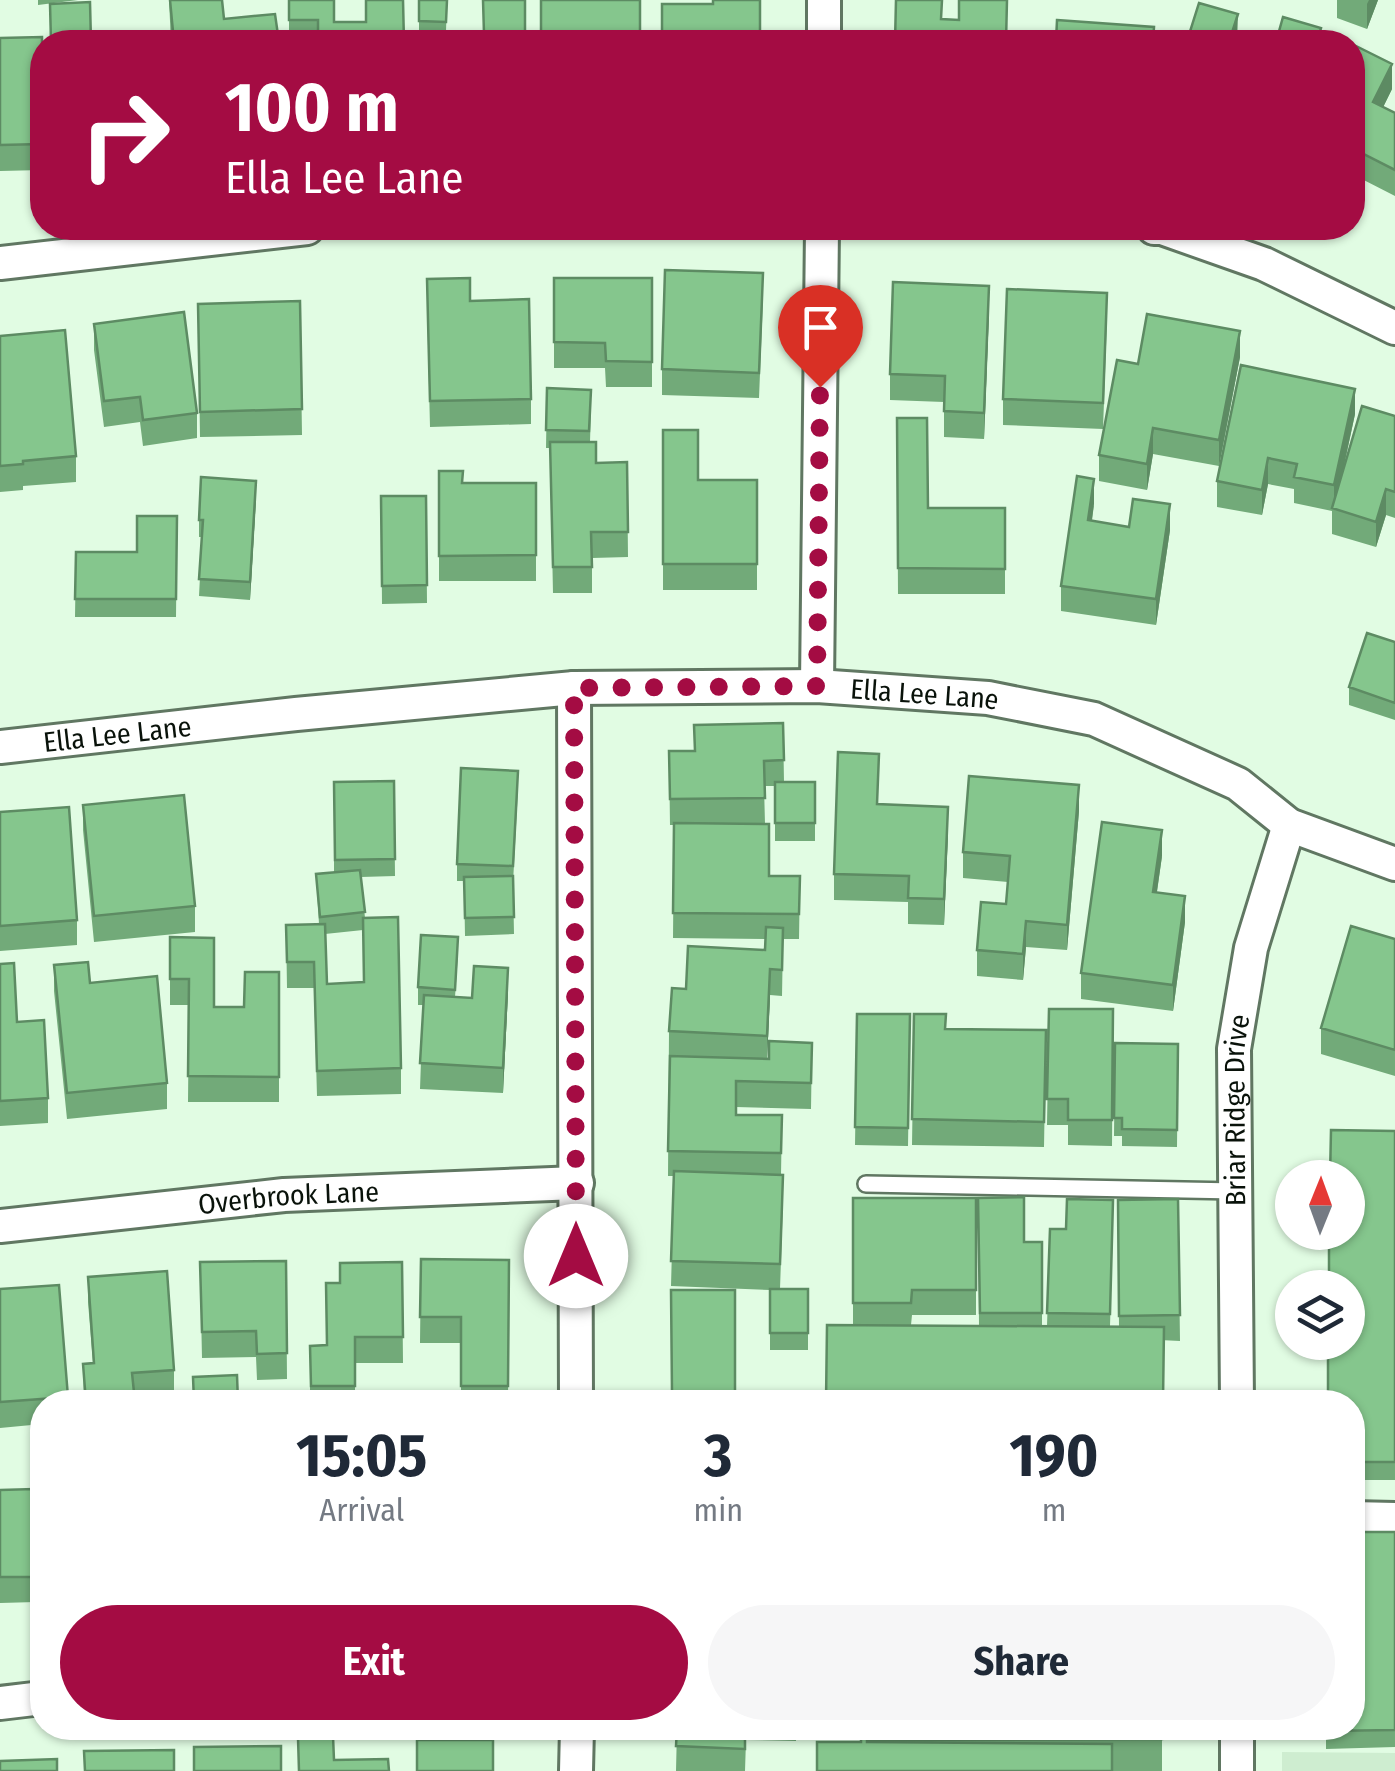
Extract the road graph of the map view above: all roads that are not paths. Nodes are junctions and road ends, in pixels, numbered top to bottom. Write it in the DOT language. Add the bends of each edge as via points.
graph roads {
  1 [pos="824,0"];
  2 [pos="824,30"];
  3 [pos="202,240"];
  4 [pos="822,240"];
  5 [pos="1191,240"];
  6 [pos="0,263"];
  7 [pos="1395,328"];
  8 [pos="817,686"];
  9 [pos="574,688"];
  10 [pos="0,746"];
  11 [pos="1289,826"];
  12 [pos="1395,864"];
  13 [pos="576,1184"];
  14 [pos="866,1184"];
  15 [pos="1236,1191"];
  16 [pos="0,1226"];
  17 [pos="576,1390"];
  18 [pos="1237,1390"];
  19 [pos="1365,1518"];
  20 [pos="1395,1518"];
  21 [pos="30,1699"];
  22 [pos="0,1703"];
  23 [pos="577,1740"];
  24 [pos="1237,1740"];
  25 [pos="576,1771"];
  26 [pos="1237,1771"];
  1 -- 2 [label="street"];
  3 -- 6 [label="street"];
  4 -- 8 [label="street"];
  5 -- 7 [label="street" via="1264,264"];
  8 -- 9 [label="street, Ella Lee Lane"];
  8 -- 11 [label="street, Ella Lee Lane" via="988,698 1094,719 1238,784"];
  9 -- 10 [label="street, Ella Lee Lane"];
  9 -- 13 [label="street"];
  11 -- 12 [label="street, Ella Lee Lane"];
  11 -- 15 [label="street, Briar Ridge Drive" via="1251,948 1234,1049"];
  13 -- 16 [label="street, Overbrook Lane" via="284,1194"];
  13 -- 17 [label="street"];
  14 -- 15 [label="lane"];
  15 -- 18 [label="street, Briar Ridge Drive"];
  19 -- 20 [label="street"];
  21 -- 22 [label="street"];
  23 -- 25 [label="street"];
  24 -- 26 [label="street"];
}
